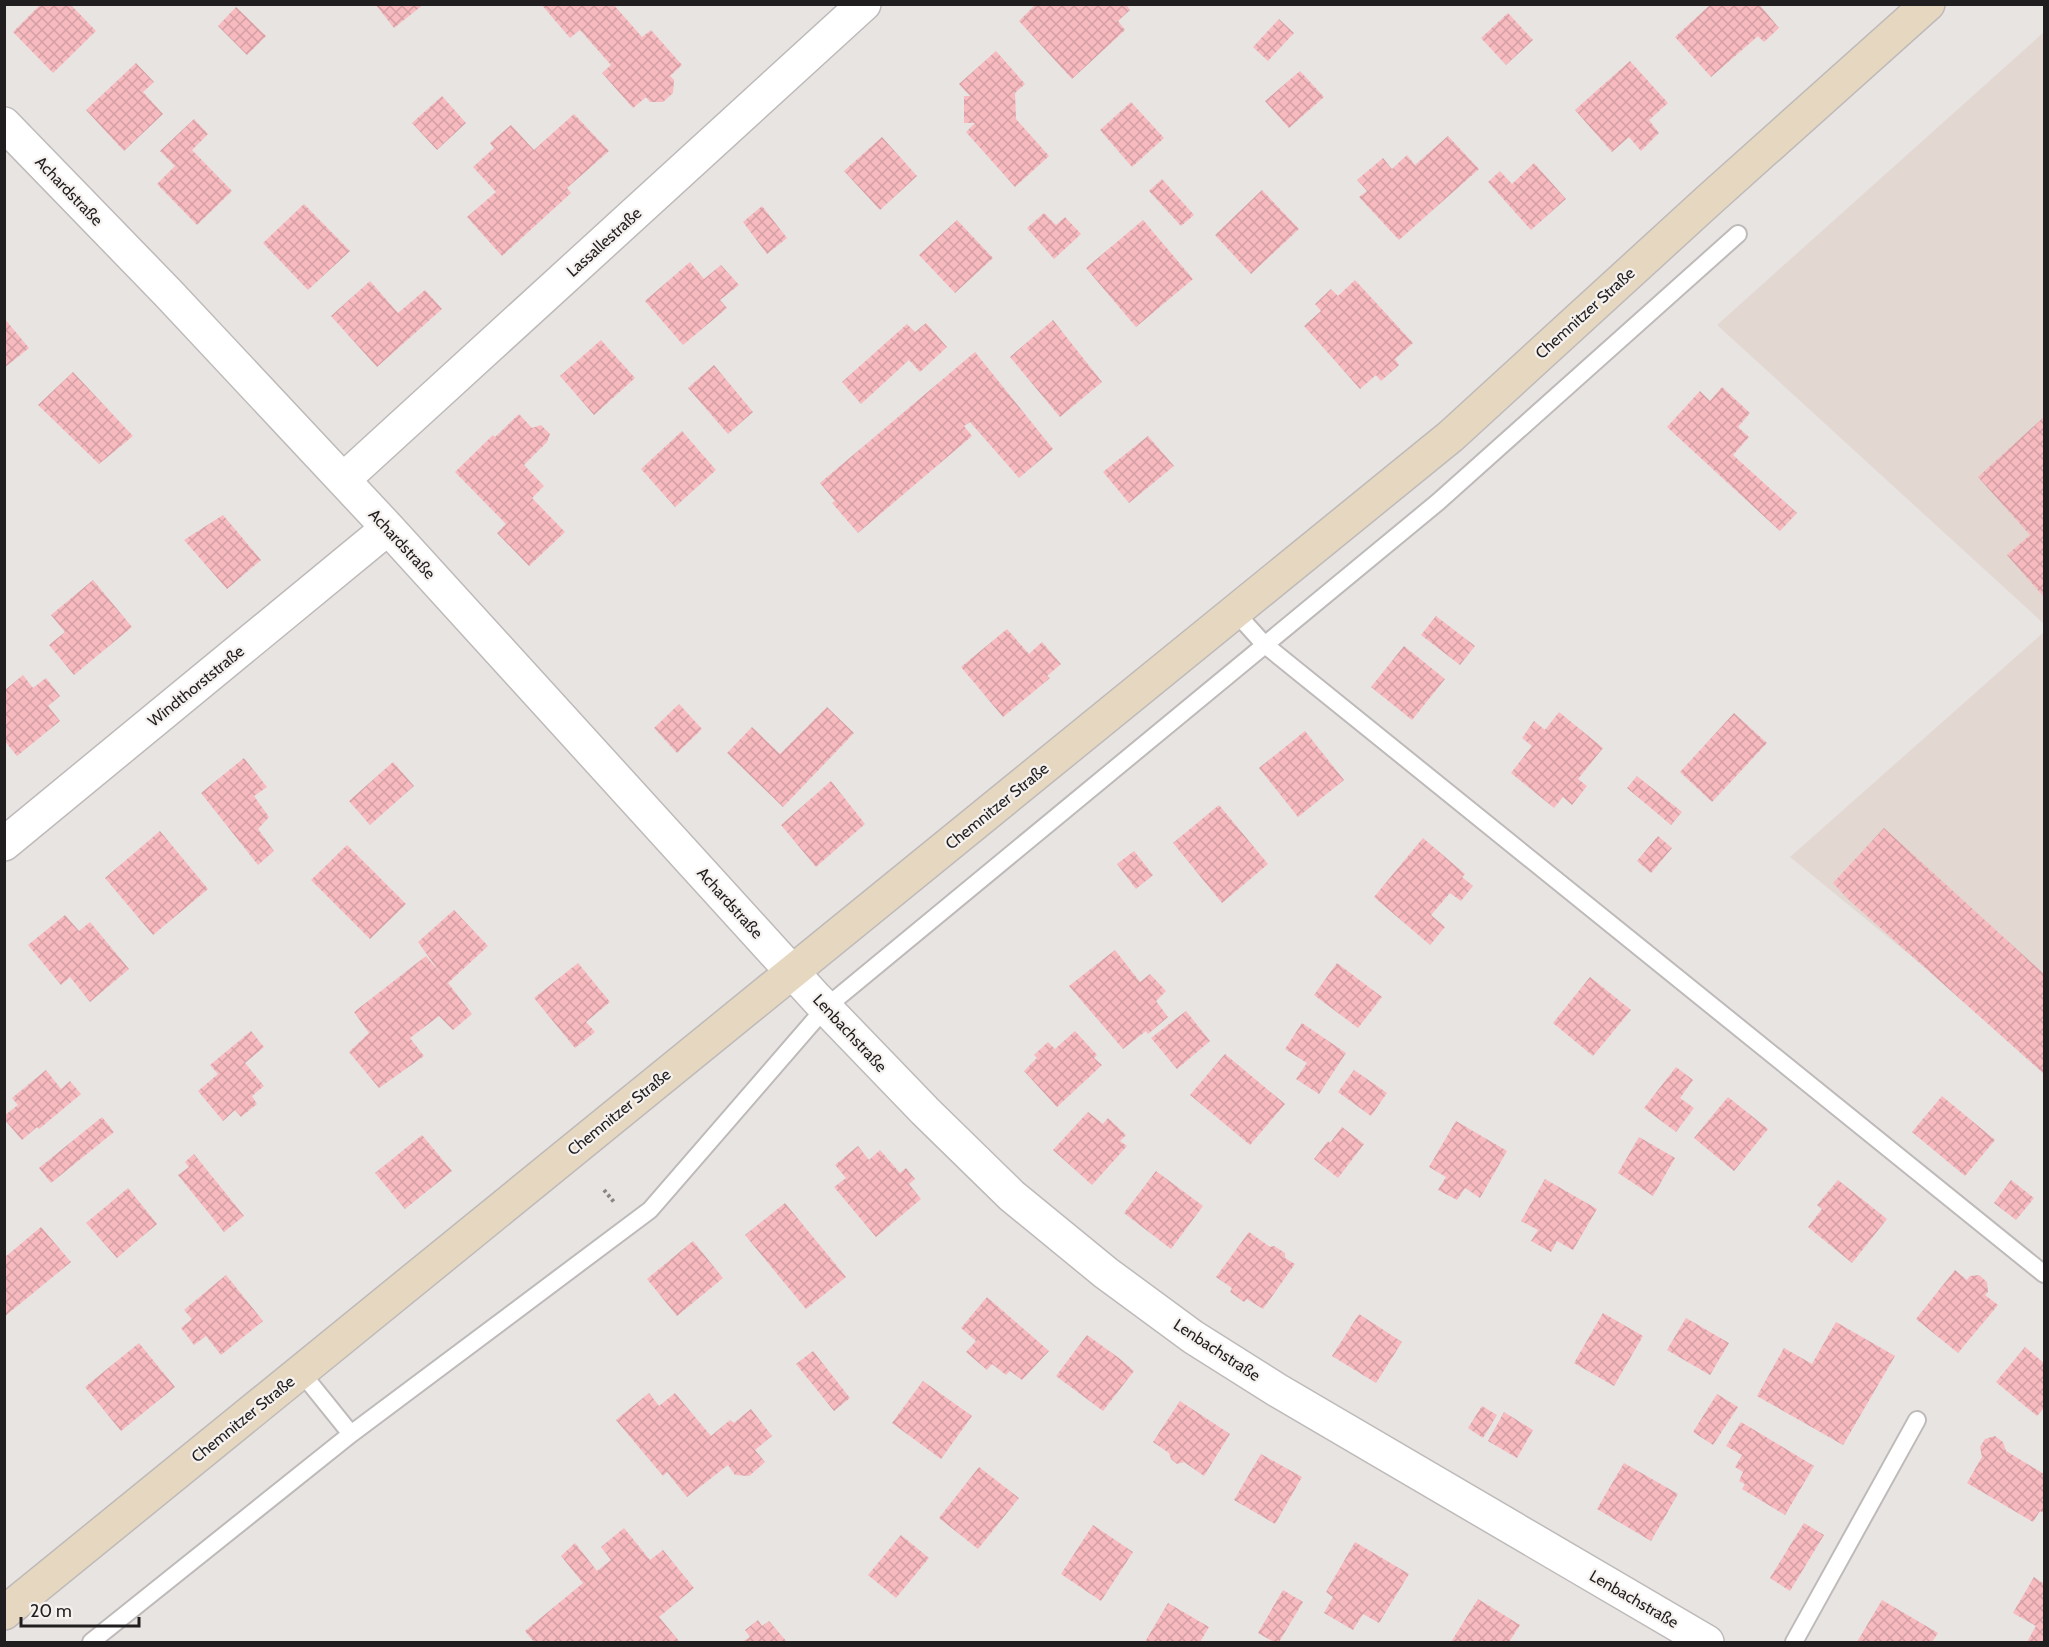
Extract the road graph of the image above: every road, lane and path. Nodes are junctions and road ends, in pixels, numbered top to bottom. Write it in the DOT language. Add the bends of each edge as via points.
graph roads {
  1 [pos="864,4"];
  2 [pos="1928,4"];
  3 [pos="7,131"];
  4 [pos="1738,234"];
  5 [pos="343,480"];
  6 [pos="388,528"];
  7 [pos="1236,613"];
  8 [pos="1264,644"];
  9 [pos="4,844"];
  10 [pos="792,970"];
  11 [pos="825,1008"];
  12 [pos="2044,1274"];
  13 [pos="301,1372"];
  14 [pos="1917,1420"];
  15 [pos="351,1434"];
  16 [pos="4,1613"];
  17 [pos="91,1642"];
  18 [pos="1707,1642"];
  19 [pos="1794,1642"];
  1 -- 5 [label="street, Lassallestraße"];
  2 -- 7 [label="main road, Chemnitzer Straße" via="1451,436"];
  3 -- 5 [label="street, Achardstraße" via="168,293"];
  4 -- 8 [label="lane" via="1438,502"];
  5 -- 6 [label="street, Achardstraße"];
  6 -- 9 [label="street, Windthorststraße"];
  6 -- 10 [label="street, Achardstraße"];
  7 -- 8 [label="lane"];
  7 -- 10 [label="main road, Chemnitzer Straße"];
  8 -- 11 [label="lane"];
  8 -- 12 [label="lane"];
  10 -- 11 [label="street, Lenbachstraße"];
  10 -- 13 [label="main road, Chemnitzer Straße"];
  11 -- 15 [label="lane" via="650,1210"];
  11 -- 18 [label="street, Lenbachstraße" via="1012,1196 1106,1273 1193,1336 1277,1390"];
  13 -- 15 [label="lane"];
  13 -- 16 [label="main road, Chemnitzer Straße"];
  14 -- 19 [label="lane"];
  15 -- 17 [label="lane"];
}
